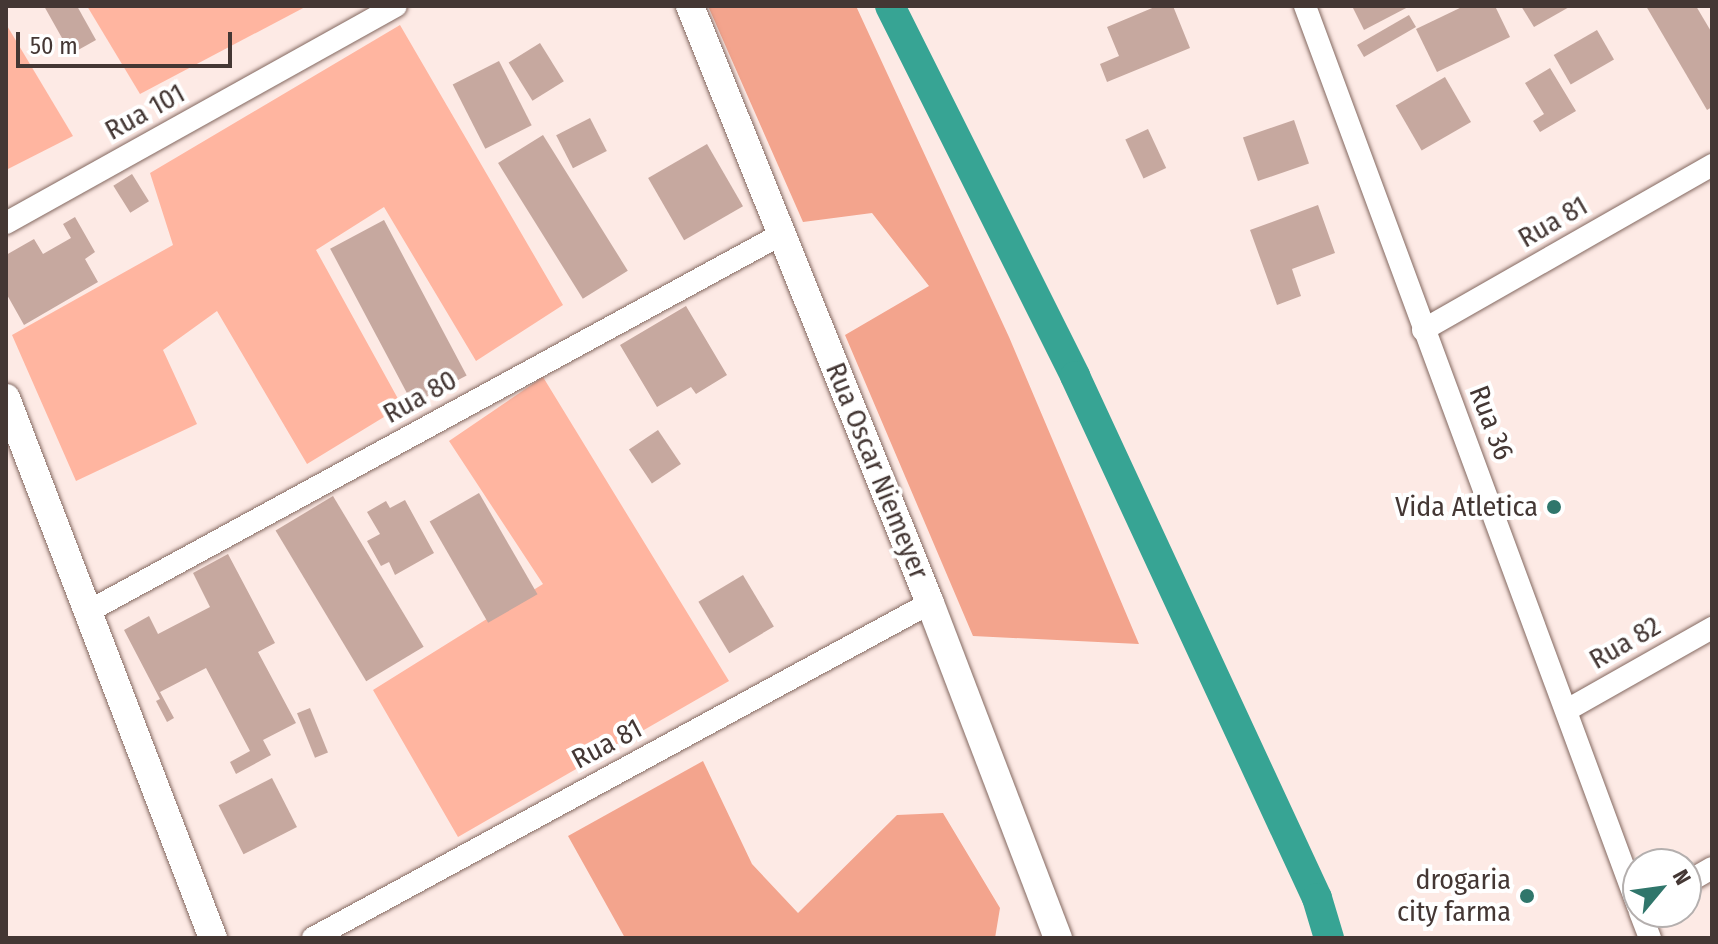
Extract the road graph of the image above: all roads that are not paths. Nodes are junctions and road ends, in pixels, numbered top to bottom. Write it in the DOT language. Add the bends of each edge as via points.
graph roads {
  1 [pos="396,6"];
  2 [pos="690,6"];
  3 [pos="1305,6"];
  4 [pos="1712,165"];
  5 [pos="6,223"];
  6 [pos="780,235"];
  7 [pos="1423,330"];
  8 [pos="6,398"];
  9 [pos="930,603"];
  10 [pos="89,611"];
  11 [pos="1712,628"];
  12 [pos="1567,710"];
  13 [pos="1622,862"];
  14 [pos="213,938"];
  15 [pos="313,938"];
  16 [pos="1058,938"];
  1 -- 5 [label="street, Rua 101"];
  2 -- 6 [label="street, Rua Oscar Niemeyer"];
  3 -- 7 [label="street, Rua 36"];
  4 -- 7 [label="street, Rua 81"];
  6 -- 9 [label="street, Rua Oscar Niemeyer"];
  6 -- 10 [label="street, Rua 80"];
  7 -- 12 [label="street, Rua 36"];
  8 -- 10 [label="street"];
  9 -- 15 [label="street, Rua 81"];
  9 -- 16 [label="street, Rua Oscar Niemeyer"];
  10 -- 14 [label="street"];
  11 -- 12 [label="street, Rua 82"];
  12 -- 13 [label="street, Rua 36"];
}
